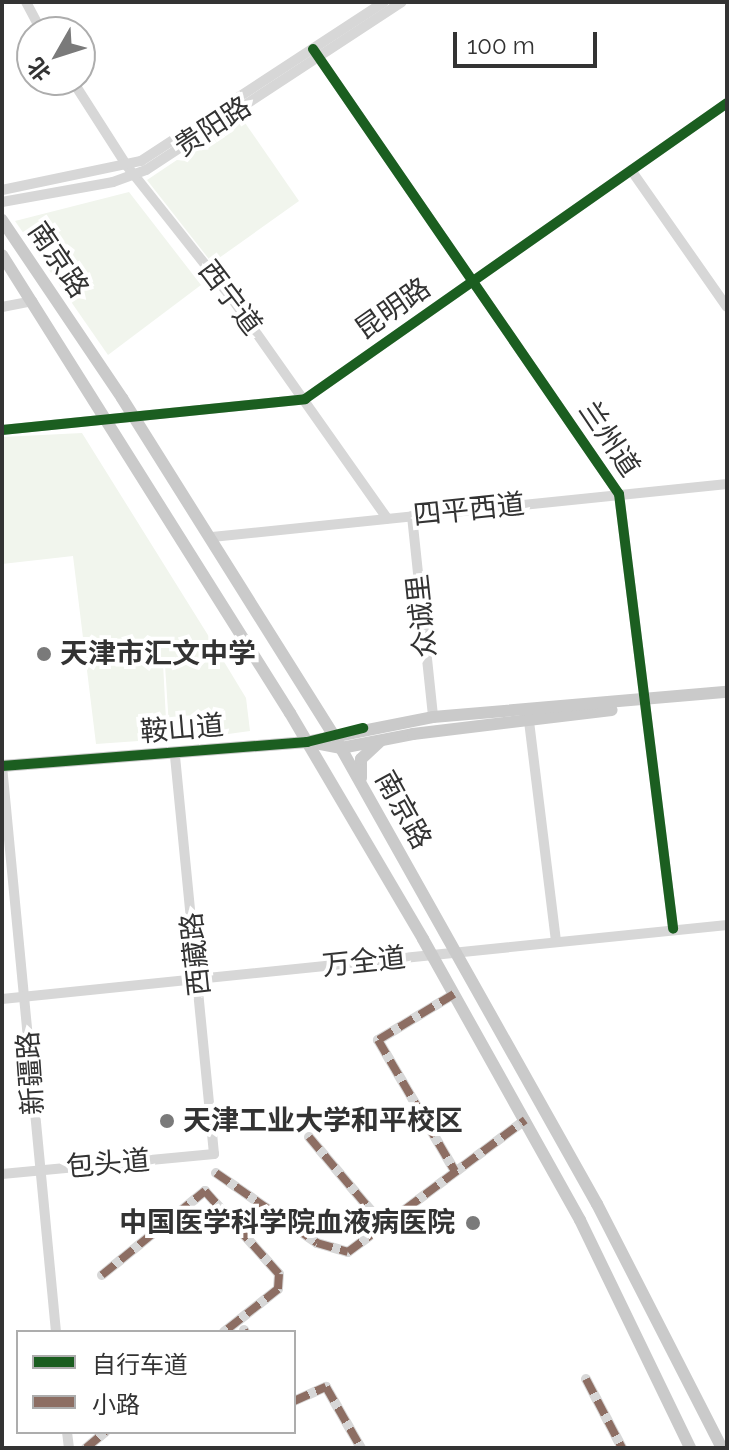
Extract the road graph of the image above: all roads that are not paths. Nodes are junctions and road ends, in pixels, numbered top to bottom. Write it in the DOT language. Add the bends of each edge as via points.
graph roads {
  1 [pos="384,2"];
  2 [pos="402,2"];
  3 [pos="317,53"];
  4 [pos="82,96"];
  5 [pos="727,103"];
  6 [pos="631,170"];
  7 [pos="130,171"];
  8 [pos="2,190"];
  9 [pos="2,202"];
  10 [pos="2,220"];
  11 [pos="2,255"];
  12 [pos="471,284"];
  13 [pos="32,301"];
  14 [pos="2,307"];
  15 [pos="727,307"];
  16 [pos="305,399"];
  17 [pos="133,416"];
  18 [pos="106,417"];
  19 [pos="2,430"];
  20 [pos="727,484"];
  21 [pos="619,494"];
  22 [pos="412,516"];
  23 [pos="387,518"];
  24 [pos="212,537"];
  25 [pos="727,692"];
  26 [pos="309,695"];
  27 [pos="727,699"];
  28 [pos="645,703"];
  29 [pos="290,713"];
  30 [pos="528,715"];
  31 [pos="433,717"];
  32 [pos="363,728"];
  33 [pos="334,738"];
  34 [pos="385,738"];
  35 [pos="307,742"];
  36 [pos="175,754"];
  37 [pos="2,766"];
  38 [pos="366,792"];
  39 [pos="727,925"];
  40 [pos="673,929"];
  41 [pos="556,941"];
  42 [pos="453,952"];
  43 [pos="431,955"];
  44 [pos="199,980"];
  45 [pos="454,994"];
  46 [pos="25,997"];
  47 [pos="2,999"];
  48 [pos="525,1120"];
  49 [pos="309,1137"];
  50 [pos="214,1154"];
  51 [pos="38,1170"];
  52 [pos="455,1171"];
  53 [pos="216,1173"];
  54 [pos="2,1174"];
  55 [pos="383,1225"];
  56 [pos="102,1275"];
  57 [pos="56,1330"];
  58 [pos="227,1330"];
  59 [pos="586,1379"];
  60 [pos="296,1400"];
  61 [pos="103,1434"];
  62 [pos="86,1448"];
  63 [pos="361,1448"];
  64 [pos="622,1448"];
  65 [pos="690,1448"];
  66 [pos="722,1448"];
  1 -- 3 [label="street, 贵阳路"];
  2 -- 3 [label="street, 贵阳路"];
  3 -- 7 [label="street, 贵阳路"];
  3 -- 12 [label="street, 兰州道"];
  4 -- 7 [label="street, 西宁道"];
  5 -- 6 [label="street, 昆明路"];
  6 -- 12 [label="street, 昆明路"];
  6 -- 15 [label="street"];
  7 -- 8 [label="street, 贵阳路"];
  7 -- 9 [label="street, 贵阳路"];
  7 -- 16 [label="street, 西宁道"];
  10 -- 17 [label="main road, 南京路"];
  11 -- 13 [label="main road, 南京路"];
  12 -- 16 [label="street, 昆明路"];
  12 -- 21 [label="street, 兰州道"];
  13 -- 14 [label="street"];
  13 -- 18 [label="main road, 南京路"];
  16 -- 17 [label="street, 昆明路"];
  16 -- 23 [label="street, 西宁道"];
  17 -- 18 [label="street, 昆明路"];
  17 -- 24 [label="main road, 南京路"];
  18 -- 19 [label="street, 昆明路"];
  18 -- 29 [label="main road, 南京路"];
  20 -- 21 [label="street, 四平西道"];
  21 -- 22 [label="street, 四平西道"];
  21 -- 28 [label="street, 兰州道"];
  22 -- 23 [label="street, 四平西道"];
  22 -- 31 [label="street, 众诚里"];
  23 -- 24 [label="street, 四平西道"];
  24 -- 26 [label="main road, 南京路"];
  25 -- 28 [label="main road, 鞍山道"];
  26 -- 32 [label="main road" via="336,722"];
  26 -- 33 [label="main road, 南京路"];
  27 -- 28 [label="main road, 鞍山道"];
  28 -- 30 [label="main road, 鞍山道"];
  28 -- 40 [label="street, 兰州道"];
  29 -- 33 [label="main road" via="308,728"];
  29 -- 35 [label="main road, 南京路"];
  30 -- 31 [label="main road, 鞍山道"];
  30 -- 34 [label="main road, 鞍山道"];
  30 -- 41 [label="street"];
  31 -- 32 [label="main road, 鞍山道"];
  32 -- 33 [label="main road, 鞍山道"];
  33 -- 34 [label="main road, 鞍山道"];
  33 -- 35 [label="main road, 鞍山道"];
  33 -- 38 [label="main road, 南京路"];
  34 -- 38 [label="main road" via="361,759"];
  35 -- 36 [label="main road, 鞍山道"];
  35 -- 43 [label="main road, 南京路"];
  36 -- 37 [label="main road, 鞍山道"];
  36 -- 44 [label="street, 西藏路"];
  37 -- 46 [label="street, 新疆路"];
  38 -- 42 [label="main road, 南京路"];
  39 -- 40 [label="street, 万全道"];
  40 -- 41 [label="street, 万全道"];
  41 -- 42 [label="street, 万全道"];
  42 -- 43 [label="street, 万全道"];
  42 -- 66 [label="main road, 南京路" via="597,1204"];
  43 -- 44 [label="street, 万全道"];
  43 -- 45 [label="main road, 南京路"];
  44 -- 46 [label="street, 万全道"];
  44 -- 50 [label="street, 西藏路"];
  45 -- 48 [label="main road, 南京路"];
  45 -- 52 [label="street" via="378,1040"];
  46 -- 47 [label="street, 万全道"];
  46 -- 51 [label="street, 新疆路"];
  48 -- 52 [label="street"];
  48 -- 65 [label="main road, 南京路" via="580,1220"];
  49 -- 55 [label="street"];
  50 -- 51 [label="street, 包头道"];
  51 -- 54 [label="street, 包头道"];
  51 -- 57 [label="street, 新疆路"];
  52 -- 55 [label="street"];
  53 -- 55 [label="street" via="317,1243 348,1252"];
  56 -- 58 [label="street" via="205,1191 279,1274 278,1289"];
  59 -- 64 [label="street"];
  60 -- 63 [label="street" via="326,1387"];
  61 -- 62 [label="street"];
}
